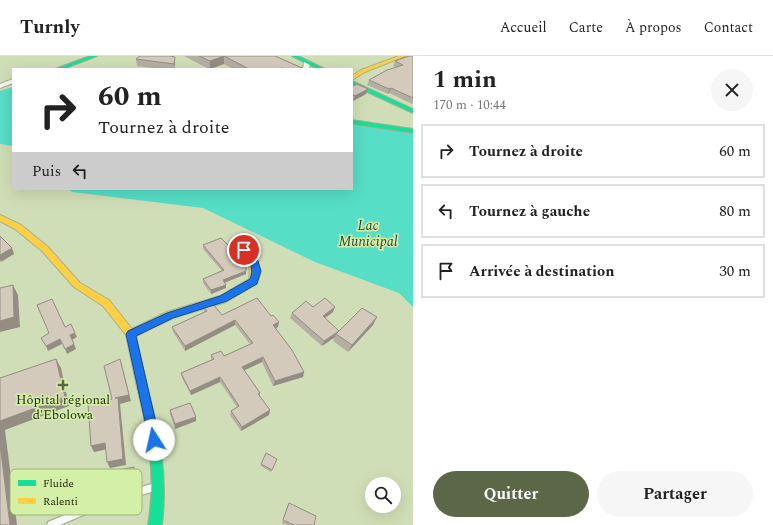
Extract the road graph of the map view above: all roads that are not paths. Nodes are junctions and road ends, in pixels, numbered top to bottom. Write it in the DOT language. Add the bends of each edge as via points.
graph roads {
  1 [pos="94,56"];
  2 [pos="294,56"];
  3 [pos="403,56"];
  4 [pos="306,66"];
  5 [pos="61,68"];
  6 [pos="317,68"];
  7 [pos="353,77"];
  8 [pos="12,82"];
  9 [pos="353,83"];
  10 [pos="0,86"];
  11 [pos="413,111"];
  12 [pos="353,122"];
  13 [pos="413,131"];
  14 [pos="0,218"];
  15 [pos="233,243"];
  16 [pos="131,334"];
  17 [pos="159,486"];
  18 [pos="142,491"];
  19 [pos="74,515"];
  20 [pos="51,525"];
  21 [pos="155,525"];
  1 -- 5 [label="street"];
  2 -- 4 [label="street"];
  3 -- 7 [label="street"];
  4 -- 6 [label="street"];
  8 -- 10 [label="street"];
  9 -- 11 [label="street"];
  12 -- 13 [label="street"];
  14 -- 16 [label="street" via="18,227 45,249 77,285 106,303"];
  15 -- 16 [label="street" via="254,261 257,271 253,281 223,299 170,315"];
  16 -- 17 [label="street" via="152,425"];
  17 -- 18 [label="lane"];
  17 -- 21 [label="street"];
  19 -- 20 [label="lane"];
}
